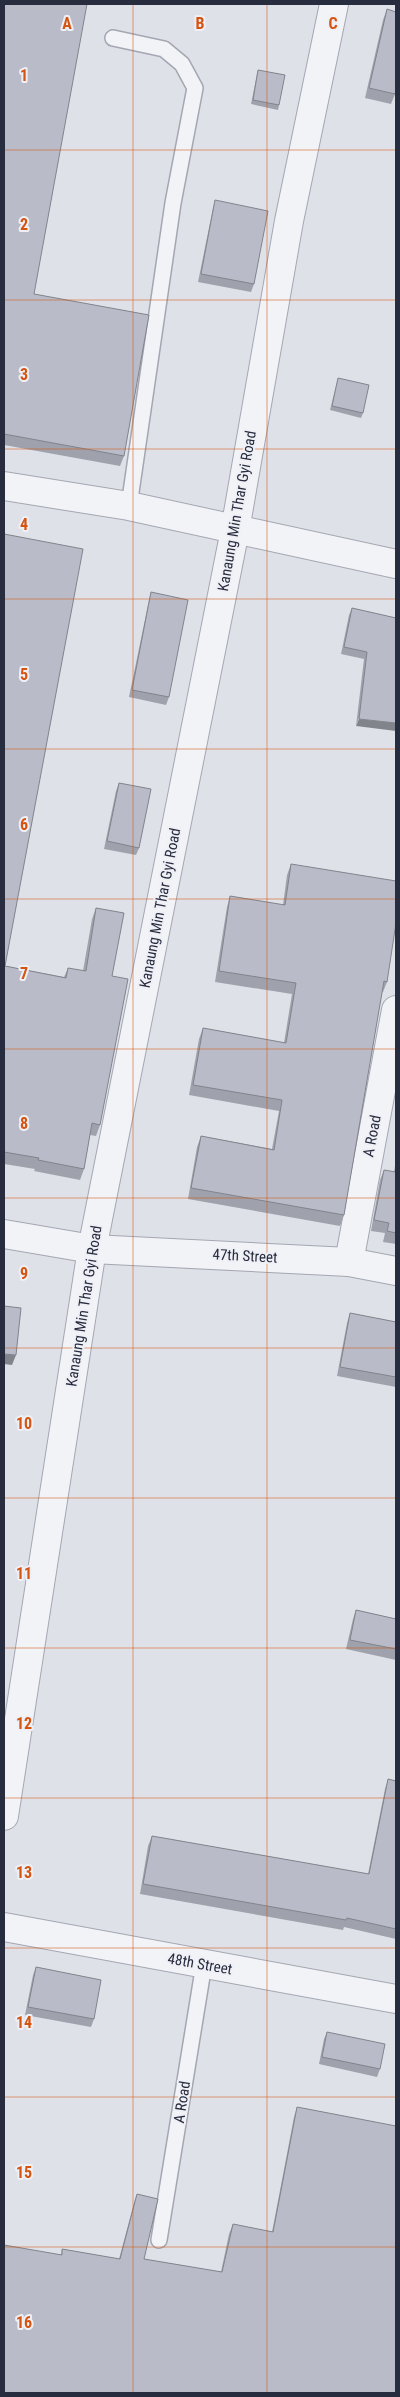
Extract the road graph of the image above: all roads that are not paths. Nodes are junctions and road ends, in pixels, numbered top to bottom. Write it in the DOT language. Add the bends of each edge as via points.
graph roads {
  1 [pos="334,4"];
  2 [pos="113,38"];
  3 [pos="4,486"];
  4 [pos="129,506"];
  5 [pos="235,530"];
  6 [pos="396,564"];
  7 [pos="396,1010"];
  8 [pos="4,1234"];
  9 [pos="92,1249"];
  10 [pos="349,1262"];
  11 [pos="396,1271"];
  12 [pos="4,1816"];
  13 [pos="4,1927"];
  14 [pos="204,1964"];
  15 [pos="396,1999"];
  16 [pos="160,2240"];
  1 -- 5 [label="street, Kanaung Min Thar Gyi Road" via="289,221"];
  2 -- 4 [label="lane" via="164,49 182,64 195,88 173,203"];
  3 -- 4 [label="street"];
  4 -- 5 [label="street"];
  5 -- 6 [label="street"];
  5 -- 9 [label="street, Kanaung Min Thar Gyi Road"];
  7 -- 10 [label="street, A Road"];
  8 -- 9 [label="street, 47th Street"];
  9 -- 10 [label="street, 47th Street"];
  9 -- 12 [label="street, Kanaung Min Thar Gyi Road"];
  10 -- 11 [label="street, 47th Street"];
  13 -- 14 [label="street, 48th Street"];
  14 -- 15 [label="street, 48th Street"];
  14 -- 16 [label="lane, A Road"];
}
